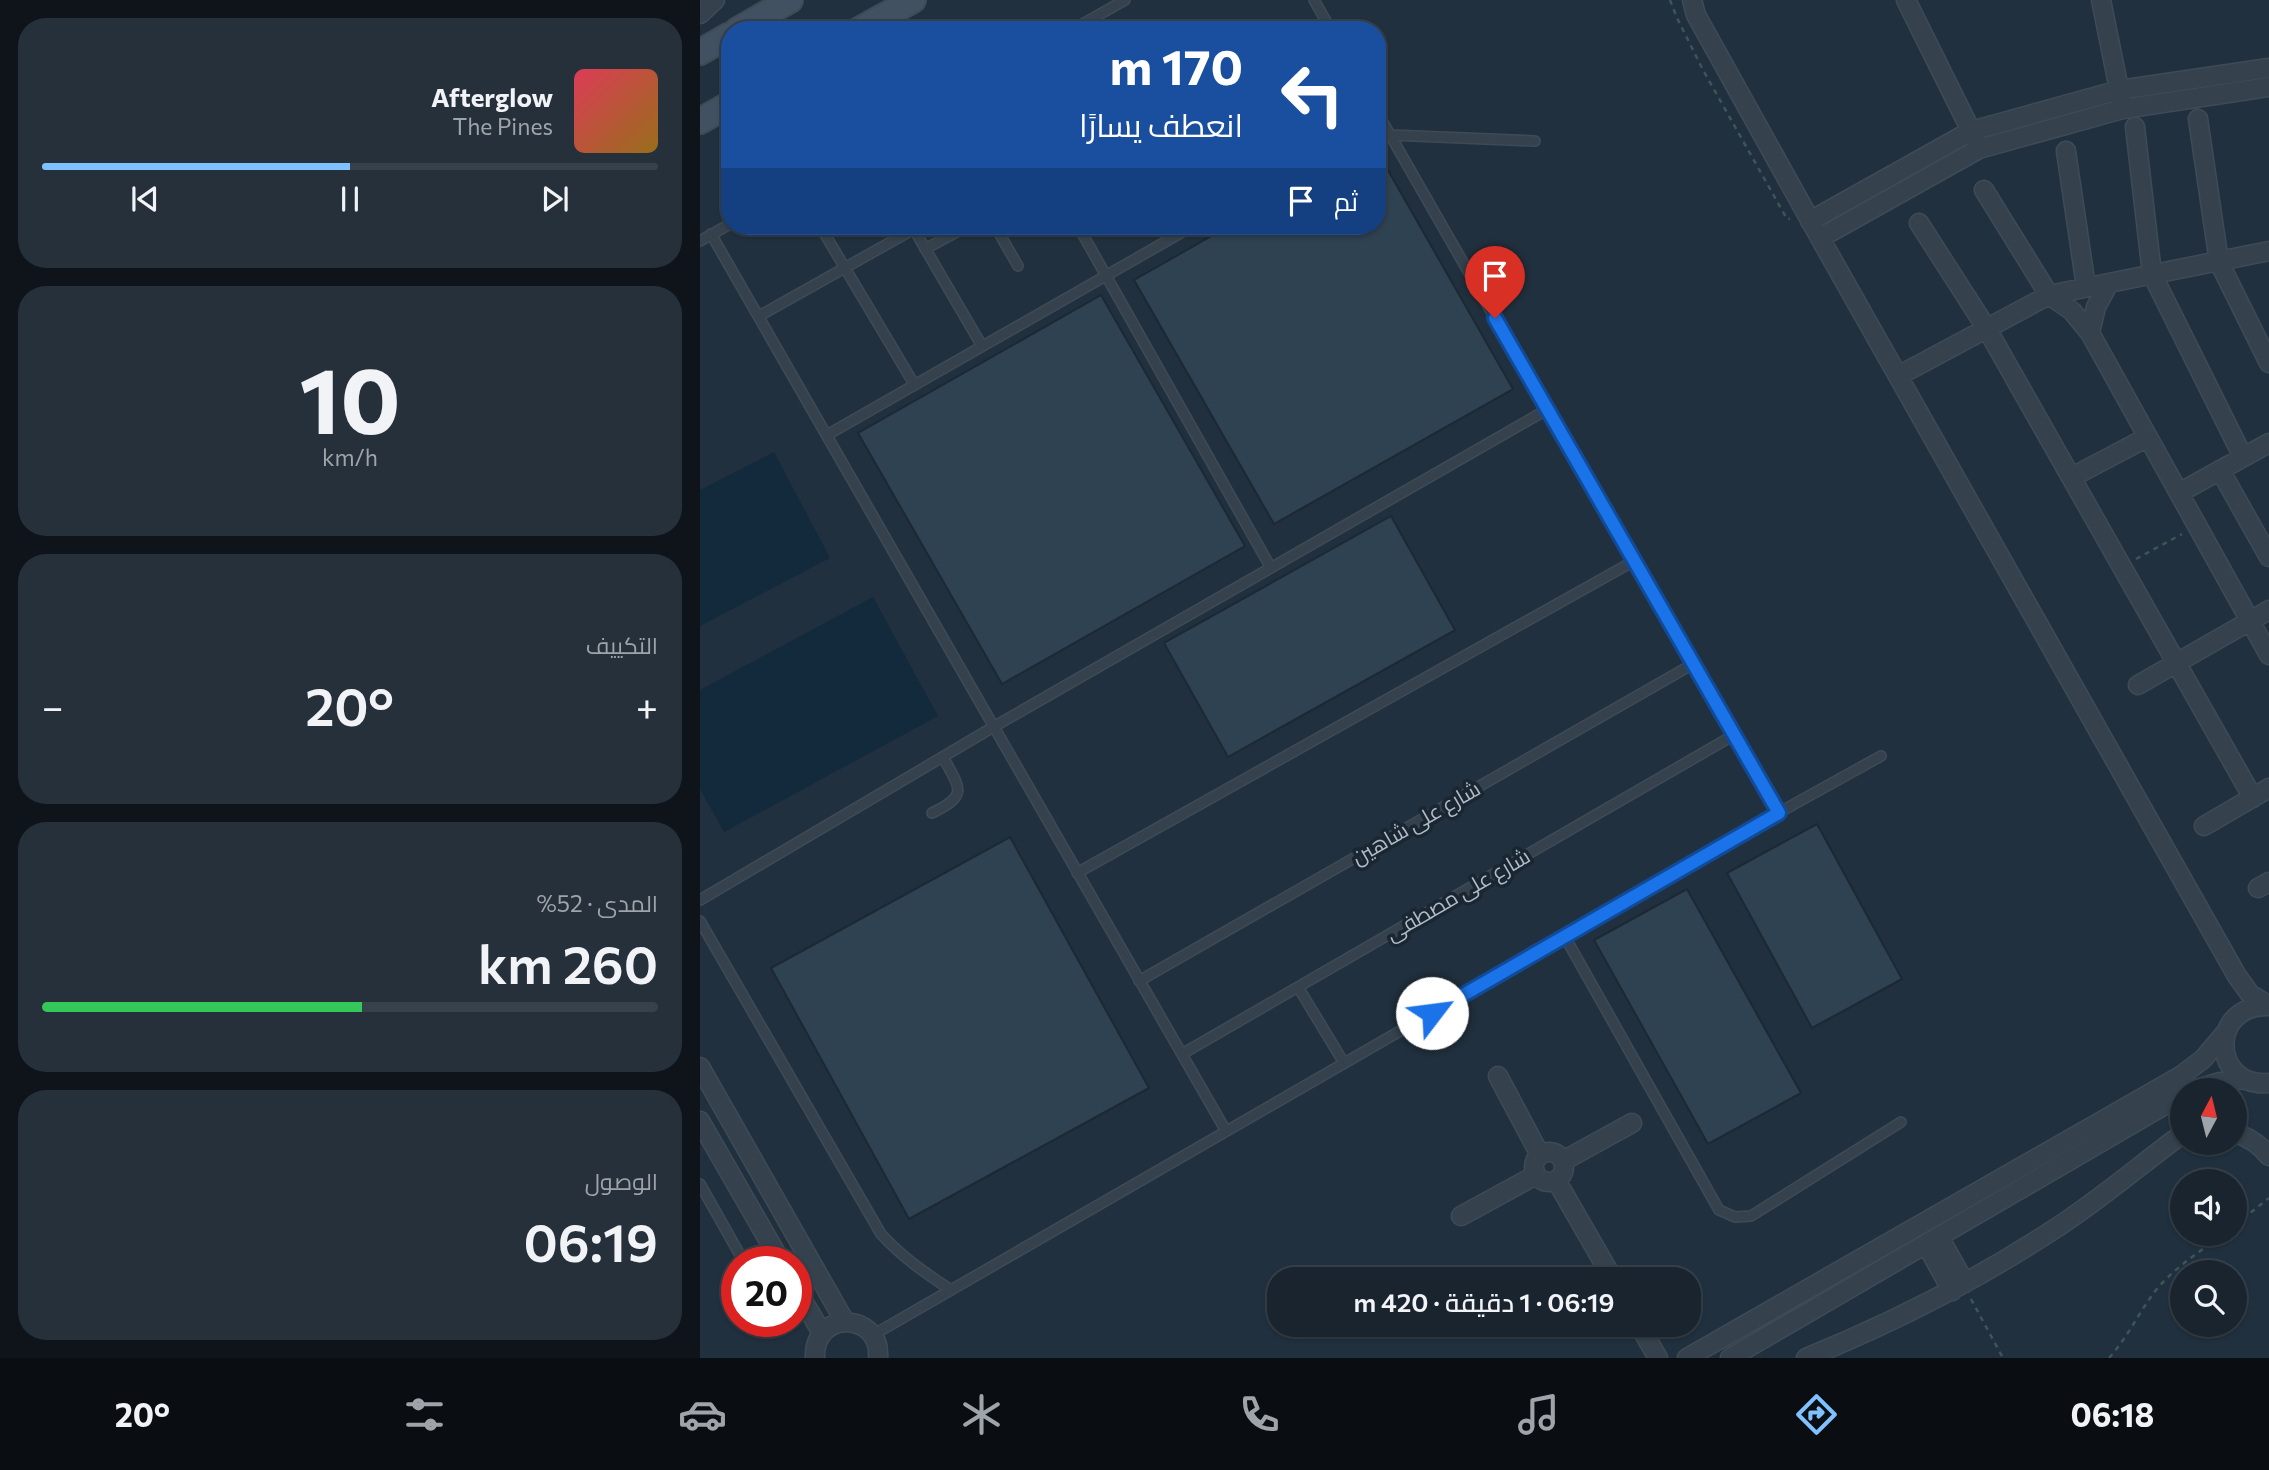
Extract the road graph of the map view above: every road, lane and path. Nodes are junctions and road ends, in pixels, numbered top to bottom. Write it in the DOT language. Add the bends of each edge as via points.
graph roads {
  1 [pos="715,0"];
  2 [pos="790,0"];
  3 [pos="913,0"];
  4 [pos="1125,0"];
  5 [pos="1314,0"];
  6 [pos="1692,0"];
  7 [pos="1906,0"];
  8 [pos="2101,0"];
  9 [pos="700,14"];
  10 [pos="754,21"];
  11 [pos="875,21"];
  12 [pos="1088,21"];
  13 [pos="1326,21"];
  14 [pos="721,40"];
  15 [pos="700,52"];
  16 [pos="2269,68"];
  17 [pos="2269,87"];
  18 [pos="2119,90"];
  19 [pos="721,109"];
  20 [pos="2123,109"];
  21 [pos="2198,119"];
  22 [pos="700,121"];
  23 [pos="2135,127"];
  24 [pos="1386,128"];
  25 [pos="1971,131"];
  26 [pos="1391,135"];
  27 [pos="1535,141"];
  28 [pos="1979,149"];
  29 [pos="2066,151"];
  30 [pos="1984,190"];
  31 [pos="1810,221"];
  32 [pos="1919,223"];
  33 [pos="721,229"];
  34 [pos="711,234"];
  35 [pos="825,235"];
  36 [pos="901,235"];
  37 [pos="917,235"];
  38 [pos="951,235"];
  39 [pos="1000,235"];
  40 [pos="1082,235"];
  41 [pos="1177,235"];
  42 [pos="1820,238"];
  43 [pos="700,240"];
  44 [pos="925,249"];
  45 [pos="2269,251"];
  46 [pos="2218,262"];
  47 [pos="1018,265"];
  48 [pos="845,268"];
  49 [pos="2152,274"];
  50 [pos="1106,276"];
  51 [pos="2109,283"];
  52 [pos="2086,287"];
  53 [pos="2049,295"];
  54 [pos="759,316"];
  55 [pos="1987,329"];
  56 [pos="2090,333"];
  57 [pos="982,346"];
  58 [pos="2269,363"];
  59 [pos="1898,376"];
  60 [pos="915,384"];
  61 [pos="1548,410"];
  62 [pos="827,435"];
  63 [pos="2148,437"];
  64 [pos="2269,443"];
  65 [pos="2243,457"];
  66 [pos="2220,470"];
  67 [pos="2072,477"];
  68 [pos="2179,493"];
  69 [pos="2197,526"];
  70 [pos="2269,557"];
  71 [pos="1634,561"];
  72 [pos="2123,566"];
  73 [pos="1271,568"];
  74 [pos="2269,610"];
  75 [pos="2250,621"];
  76 [pos="2269,655"];
  77 [pos="2176,662"];
  78 [pos="1693,664"];
  79 [pos="2138,685"];
  80 [pos="995,726"];
  81 [pos="1734,735"];
  82 [pos="1881,756"];
  83 [pos="943,757"];
  84 [pos="2269,788"];
  85 [pos="2253,797"];
  86 [pos="932,813"];
  87 [pos="1779,813"];
  88 [pos="2204,825"];
  89 [pos="1077,873"];
  90 [pos="700,900"];
  91 [pos="700,921"];
  92 [pos="1565,937"];
  93 [pos="1139,981"];
  94 [pos="1298,987"];
  95 [pos="2269,1006"];
  96 [pos="2226,1032"];
  97 [pos="1182,1054"];
  98 [pos="1344,1063"];
  99 [pos="700,1067"];
  100 [pos="2194,1067"];
  101 [pos="1498,1076"];
  102 [pos="2205,1078"];
  103 [pos="2260,1084"];
  104 [pos="2170,1103"];
  105 [pos="700,1121"];
  106 [pos="1901,1122"];
  107 [pos="1632,1124"];
  108 [pos="1226,1132"];
  109 [pos="2247,1137"];
  110 [pos="2170,1144"];
  111 [pos="1540,1154"];
  112 [pos="2269,1156"];
  113 [pos="1563,1161"];
  114 [pos="1536,1175"];
  115 [pos="1556,1180"];
  116 [pos="700,1184"];
  117 [pos="2269,1198"];
  118 [pos="2247,1215"];
  119 [pos="1461,1216"];
  120 [pos="1933,1240"];
  121 [pos="735,1246"];
  122 [pos="772,1246"];
  123 [pos="2208,1246"];
  124 [pos="1606,1267"];
  125 [pos="1960,1286"];
  126 [pos="951,1290"];
  127 [pos="845,1322"];
  128 [pos="873,1335"];
  129 [pos="1646,1337"];
  130 [pos="814,1350"];
  131 [pos="878,1358"];
  132 [pos="1658,1358"];
  133 [pos="1687,1358"];
  134 [pos="1730,1358"];
  135 [pos="1805,1358"];
  136 [pos="2003,1358"];
  137 [pos="2109,1358"];
  1 -- 9 [label="street"];
  2 -- 10 [label="street"];
  3 -- 11 [label="street"];
  4 -- 12 [label="lane"];
  5 -- 13 [label="lane"];
  6 -- 31 [label="street" via="1696,15"];
  7 -- 25 [label="street"];
  8 -- 18 [label="street"];
  14 -- 15 [label="street"];
  16 -- 18 [label="street"];
  17 -- 20 [label="street"];
  18 -- 20 [label="street"];
  18 -- 25 [label="street"];
  19 -- 22 [label="street"];
  20 -- 28 [label="street"];
  21 -- 46 [label="street"];
  23 -- 49 [label="street"];
  24 -- 26 [label="lane"];
  25 -- 28 [label="street"];
  25 -- 31 [label="street"];
  26 -- 27 [label="lane"];
  26 -- 61 [label="lane"];
  28 -- 42 [label="street"];
  29 -- 52 [label="street"];
  30 -- 53 [label="street"];
  31 -- 42 [label="street"];
  32 -- 55 [label="street"];
  33 -- 34 [label="lane"];
  34 -- 43 [label="lane"];
  34 -- 54 [label="lane"];
  35 -- 48 [label="lane"];
  36 -- 48 [label="lane"];
  37 -- 44 [label="lane"];
  38 -- 44 [label="lane"];
  39 -- 47 [label="lane"];
  40 -- 50 [label="lane"];
  41 -- 50 [label="lane"];
  42 -- 59 [label="street"];
  44 -- 57 [label="lane"];
  45 -- 46 [label="street"];
  46 -- 49 [label="street"];
  46 -- 58 [label="street"];
  48 -- 54 [label="lane"];
  48 -- 60 [label="lane"];
  49 -- 51 [label="street"];
  49 -- 65 [label="street"];
  50 -- 57 [label="lane"];
  50 -- 73 [label="lane"];
  51 -- 52 [label="street"];
  51 -- 56 [label="street" via="2096,307"];
  52 -- 53 [label="street"];
  53 -- 55 [label="street"];
  53 -- 56 [label="street" via="2073,311"];
  54 -- 62 [label="lane"];
  55 -- 59 [label="street"];
  55 -- 67 [label="street"];
  56 -- 63 [label="street"];
  57 -- 60 [label="lane"];
  59 -- 95 [label="street" via="2237,976 2250,994"];
  60 -- 62 [label="lane"];
  61 -- 71 [label="lane"];
  61 -- 73 [label="lane"];
  62 -- 80 [label="lane"];
  63 -- 67 [label="street"];
  63 -- 68 [label="street"];
  64 -- 65 [label="street"];
  65 -- 66 [label="street"];
  66 -- 68 [label="street"];
  66 -- 70 [label="street"];
  67 -- 72 [label="street"];
  68 -- 69 [label="street"];
  69 -- 72 [label="path"];
  69 -- 75 [label="street"];
  71 -- 78 [label="lane"];
  71 -- 89 [label="lane"];
  72 -- 77 [label="street"];
  73 -- 80 [label="lane"];
  74 -- 75 [label="street"];
  75 -- 76 [label="street"];
  75 -- 77 [label="street"];
  77 -- 79 [label="street"];
  77 -- 85 [label="street"];
  78 -- 81 [label="lane"];
  78 -- 93 [label="lane, شارع على شاهين"];
  80 -- 83 [label="lane"];
  80 -- 89 [label="lane"];
  81 -- 87 [label="lane"];
  81 -- 94 [label="lane, شارع على مصطفى"];
  82 -- 87 [label="lane"];
  83 -- 86 [label="lane" via="958,792 951,804"];
  83 -- 90 [label="lane"];
  84 -- 85 [label="street"];
  85 -- 88 [label="street"];
  87 -- 92 [label="lane"];
  89 -- 93 [label="lane"];
  91 -- 126 [label="lane" via="881,1234 916,1268"];
  92 -- 98 [label="lane"];
  92 -- 106 [label="lane" via="1719,1210 1727,1215 1751,1216"];
  93 -- 97 [label="lane"];
  94 -- 97 [label="lane, شارع على مصطفى"];
  94 -- 98 [label="lane"];
  95 -- 96 [label="street" via="2247,1009"];
  96 -- 100 [label="street"];
  96 -- 103 [label="street" via="2229,1064 2236,1073"];
  97 -- 108 [label="lane"];
  98 -- 108 [label="lane"];
  99 -- 127 [label="street"];
  100 -- 102 [label="street"];
  100 -- 133 [label="street"];
  101 -- 111 [label="street"];
  104 -- 120 [label="street"];
  105 -- 122 [label="street"];
  107 -- 113 [label="street"];
  108 -- 126 [label="lane"];
  109 -- 112 [label="street"];
  110 -- 125 [label="street" via="2054,1230"];
  111 -- 113 [label="street" via="1555,1153"];
  111 -- 114 [label="street" via="1534,1162"];
  113 -- 115 [label="street" via="1562,1174"];
  114 -- 115 [label="street" via="1545,1182"];
  114 -- 119 [label="street"];
  115 -- 124 [label="street"];
  116 -- 121 [label="lane"];
  117 -- 118 [label="path"];
  120 -- 125 [label="street"];
  120 -- 134 [label="street"];
  123 -- 137 [label="path" via="2154,1293"];
  125 -- 135 [label="street"];
  125 -- 136 [label="path"];
  126 -- 128 [label="lane"];
  127 -- 128 [label="street" via="856,1323"];
  127 -- 130 [label="street" via="836,1323"];
  128 -- 131 [label="street"];
  129 -- 132 [label="street"];
}
